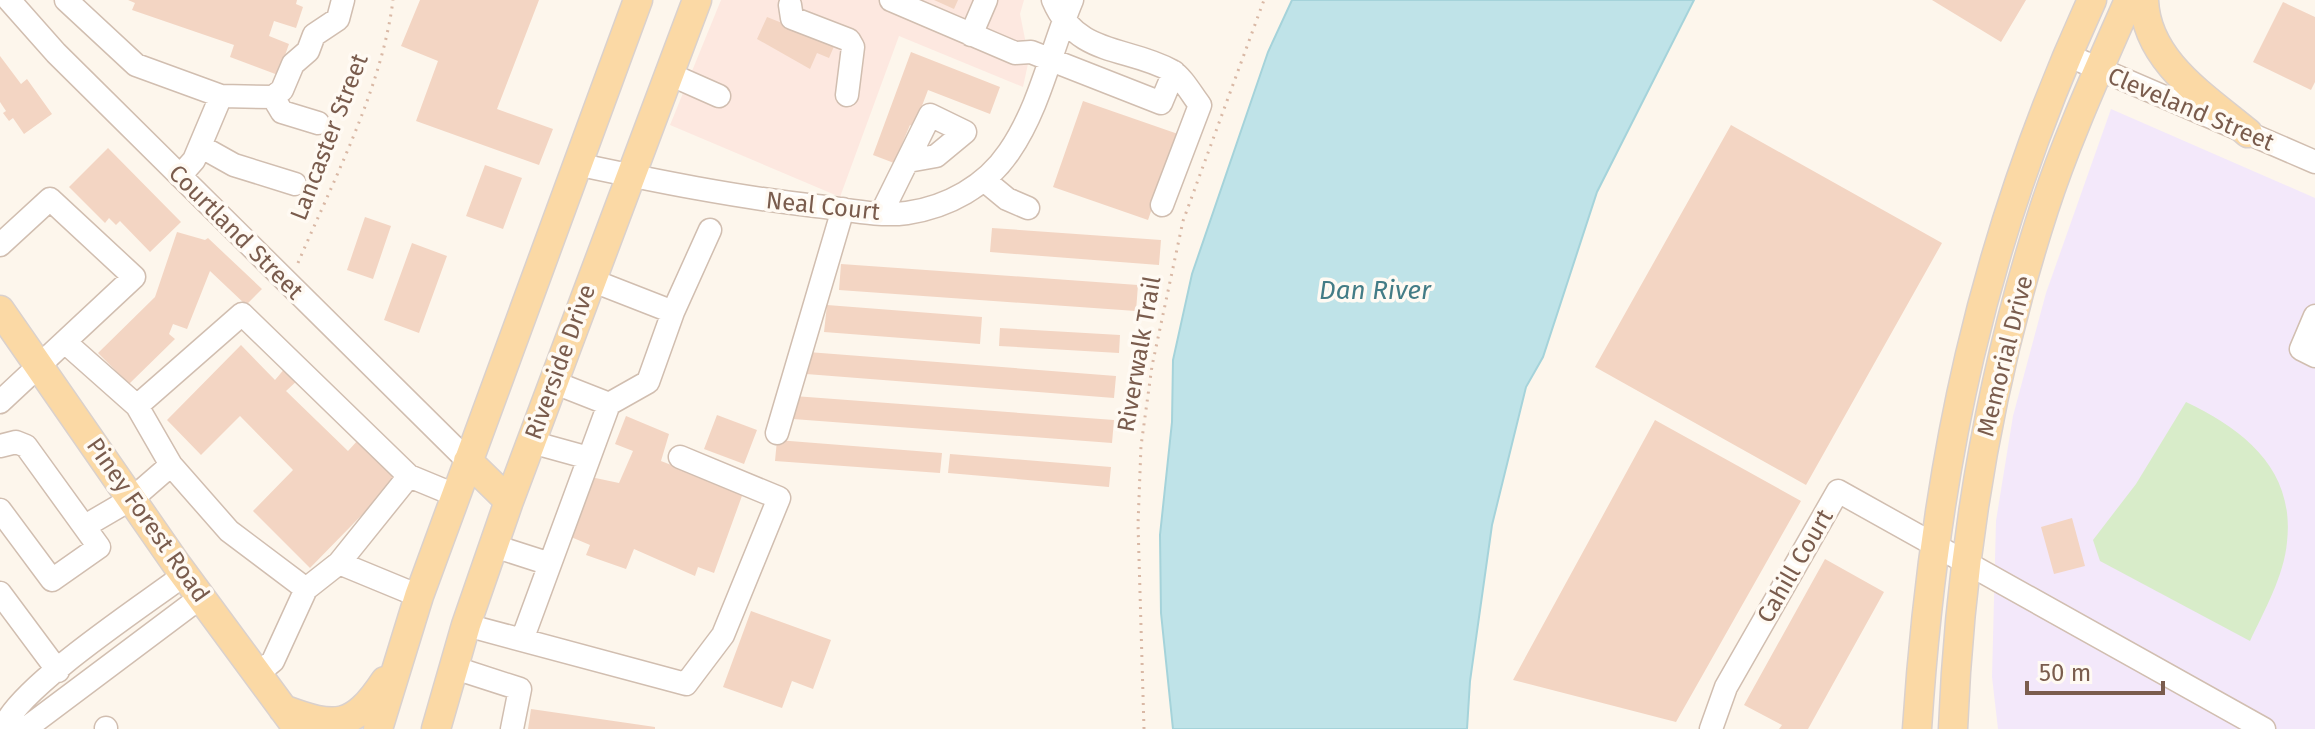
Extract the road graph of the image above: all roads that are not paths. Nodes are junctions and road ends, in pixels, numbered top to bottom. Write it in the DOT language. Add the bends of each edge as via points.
graph roads {
  1 [pos="9,0"];
  2 [pos="66,0"];
  3 [pos="343,0"];
  4 [pos="638,0"];
  5 [pos="697,0"];
  6 [pos="891,0"];
  7 [pos="986,0"];
  8 [pos="1053,0"];
  9 [pos="1072,0"];
  10 [pos="2092,0"];
  11 [pos="2129,0"];
  12 [pos="2144,0"];
  13 [pos="790,5"];
  14 [pos="1063,22"];
  15 [pos="971,35"];
  16 [pos="1096,45"];
  17 [pos="2067,55"];
  18 [pos="1049,61"];
  19 [pos="2099,69"];
  20 [pos="1174,72"];
  21 [pos="667,73"];
  22 [pos="1085,75"];
  23 [pos="847,95"];
  24 [pos="221,96"];
  25 [pos="719,96"];
  26 [pos="273,97"];
  27 [pos="318,123"];
  28 [pos="2248,133"];
  29 [pos="200,146"];
  30 [pos="908,161"];
  31 [pos="2315,162"];
  32 [pos="576,164"];
  33 [pos="180,176"];
  34 [pos="629,176"];
  35 [pos="984,180"];
  36 [pos="295,184"];
  37 [pos="1162,205"];
  38 [pos="1028,208"];
  39 [pos="843,209"];
  40 [pos="881,214"];
  41 [pos="710,230"];
  42 [pos="0,245"];
  43 [pos="591,280"];
  44 [pos="0,310"];
  45 [pos="673,312"];
  46 [pos="2315,316"];
  47 [pos="66,343"];
  48 [pos="2315,356"];
  49 [pos="40,367"];
  50 [pos="553,382"];
  51 [pos="0,402"];
  52 [pos="609,404"];
  53 [pos="137,406"];
  54 [pos="777,433"];
  55 [pos="531,442"];
  56 [pos="0,446"];
  57 [pos="680,457"];
  58 [pos="589,458"];
  59 [pos="468,461"];
  60 [pos="171,465"];
  61 [pos="409,476"];
  62 [pos="455,495"];
  63 [pos="133,498"];
  64 [pos="509,501"];
  65 [pos="0,510"];
  66 [pos="85,526"];
  67 [pos="1933,545"];
  68 [pos="494,546"];
  69 [pos="339,563"];
  70 [pos="1964,563"];
  71 [pos="550,564"];
  72 [pos="192,586"];
  73 [pos="306,589"];
  74 [pos="0,593"];
  75 [pos="419,596"];
  76 [pos="466,625"];
  77 [pos="522,640"];
  78 [pos="401,656"];
  79 [pos="452,667"];
  80 [pos="58,671"];
  81 [pos="257,674"];
  82 [pos="291,719"];
  83 [pos="3,729"];
  84 [pos="25,729"];
  85 [pos="378,729"];
  86 [pos="436,729"];
  87 [pos="512,729"];
  88 [pos="1711,729"];
  89 [pos="1917,729"];
  90 [pos="1953,729"];
  91 [pos="2264,729"];
  1 -- 33 [label="street, Courtland Street"];
  2 -- 24 [label="street" via="136,65"];
  3 -- 26 [label="street" via="338,19 314,35"];
  4 -- 32 [label="main road"];
  5 -- 21 [label="main road, Riverside Drive"];
  6 -- 15 [label="street"];
  7 -- 15 [label="street"];
  8 -- 14 [label="street"];
  9 -- 14 [label="street, Neal Court"];
  10 -- 17 [label="main road, Memorial Drive"];
  11 -- 19 [label="main road, Memorial Drive"];
  12 -- 28 [label="main road" via="2149,29 2176,73"];
  13 -- 23 [label="street" via="792,18 849,40 853,47"];
  14 -- 16 [label="street"];
  14 -- 18 [label="street, Neal Court"];
  15 -- 18 [label="street"];
  16 -- 20 [label="street"];
  16 -- 22 [label="street"];
  17 -- 19 [label="street, Cleveland Street"];
  17 -- 67 [label="main road, Memorial Drive" via="2016,187 1980,309 1948,446"];
  18 -- 22 [label="street"];
  18 -- 35 [label="street, Neal Court" via="1017,138"];
  19 -- 28 [label="street, Cleveland Street"];
  19 -- 70 [label="main road, Memorial Drive" via="2045,207 2019,293 1983,442"];
  20 -- 22 [label="street" via="1161,103"];
  20 -- 37 [label="street" via="1200,105"];
  21 -- 25 [label="street"];
  21 -- 34 [label="main road, Riverside Drive"];
  24 -- 26 [label="street"];
  24 -- 29 [label="street"];
  26 -- 27 [label="street" via="282,112"];
  28 -- 31 [label="street, Cleveland Street"];
  29 -- 33 [label="street"];
  29 -- 36 [label="street" via="234,165"];
  30 -- 40 [label="street"];
  32 -- 34 [label="street, Neal Court"];
  32 -- 59 [label="main road"];
  33 -- 59 [label="street, Courtland Street"];
  34 -- 39 [label="street, Neal Court"];
  34 -- 43 [label="main road, Riverside Drive"];
  35 -- 38 [label="street"];
  35 -- 40 [label="street, Neal Court" via="934,207"];
  39 -- 40 [label="street, Neal Court"];
  39 -- 54 [label="street"];
  41 -- 45 [label="street"];
  42 -- 47 [label="street" via="50,199 134,277"];
  43 -- 45 [label="street"];
  43 -- 50 [label="main road, Riverside Drive"];
  44 -- 49 [label="main road, Piney Forest Road"];
  45 -- 52 [label="street" via="648,382"];
  46 -- 48 [label="street" via="2301,349"];
  47 -- 49 [label="street"];
  47 -- 53 [label="street"];
  49 -- 51 [label="street"];
  49 -- 63 [label="main road, Piney Forest Road"];
  50 -- 52 [label="street"];
  50 -- 55 [label="main road, Riverside Drive"];
  52 -- 58 [label="street"];
  53 -- 60 [label="street"];
  53 -- 61 [label="street" via="242,314"];
  55 -- 58 [label="street"];
  55 -- 64 [label="main road, Riverside Drive"];
  56 -- 66 [label="street" via="16,442 32,453"];
  57 -- 77 [label="street" via="779,498 723,635 686,684"];
  58 -- 71 [label="street"];
  59 -- 62 [label="main road"];
  59 -- 64 [label="main road"];
  60 -- 63 [label="street"];
  60 -- 73 [label="street" via="229,531"];
  61 -- 62 [label="street"];
  61 -- 69 [label="street"];
  62 -- 75 [label="main road"];
  63 -- 66 [label="street"];
  63 -- 72 [label="main road, Piney Forest Road"];
  64 -- 68 [label="main road, Riverside Drive"];
  65 -- 66 [label="street" via="52,580 99,547"];
  67 -- 70 [label="street, Cahill Court"];
  67 -- 88 [label="street, Cahill Court" via="1838,491 1726,687"];
  67 -- 89 [label="main road, Memorial Drive"];
  68 -- 71 [label="street"];
  68 -- 76 [label="main road, Riverside Drive"];
  69 -- 73 [label="street"];
  69 -- 75 [label="street"];
  70 -- 90 [label="main road, Memorial Drive"];
  70 -- 91 [label="street, Cahill Court"];
  71 -- 77 [label="street"];
  72 -- 80 [label="street"];
  72 -- 81 [label="main road, Piney Forest Road"];
  72 -- 84 [label="street"];
  73 -- 81 [label="street" via="273,661"];
  74 -- 80 [label="street"];
  75 -- 78 [label="main road"];
  76 -- 77 [label="street"];
  76 -- 79 [label="main road, Riverside Drive"];
  78 -- 82 [label="main road" via="355,718 338,726"];
  78 -- 85 [label="main road"];
  79 -- 86 [label="main road, Riverside Drive"];
  79 -- 87 [label="street" via="520,689"];
  80 -- 83 [label="street" via="35,688"];
  81 -- 82 [label="main road, Piney Forest Road"];
}
